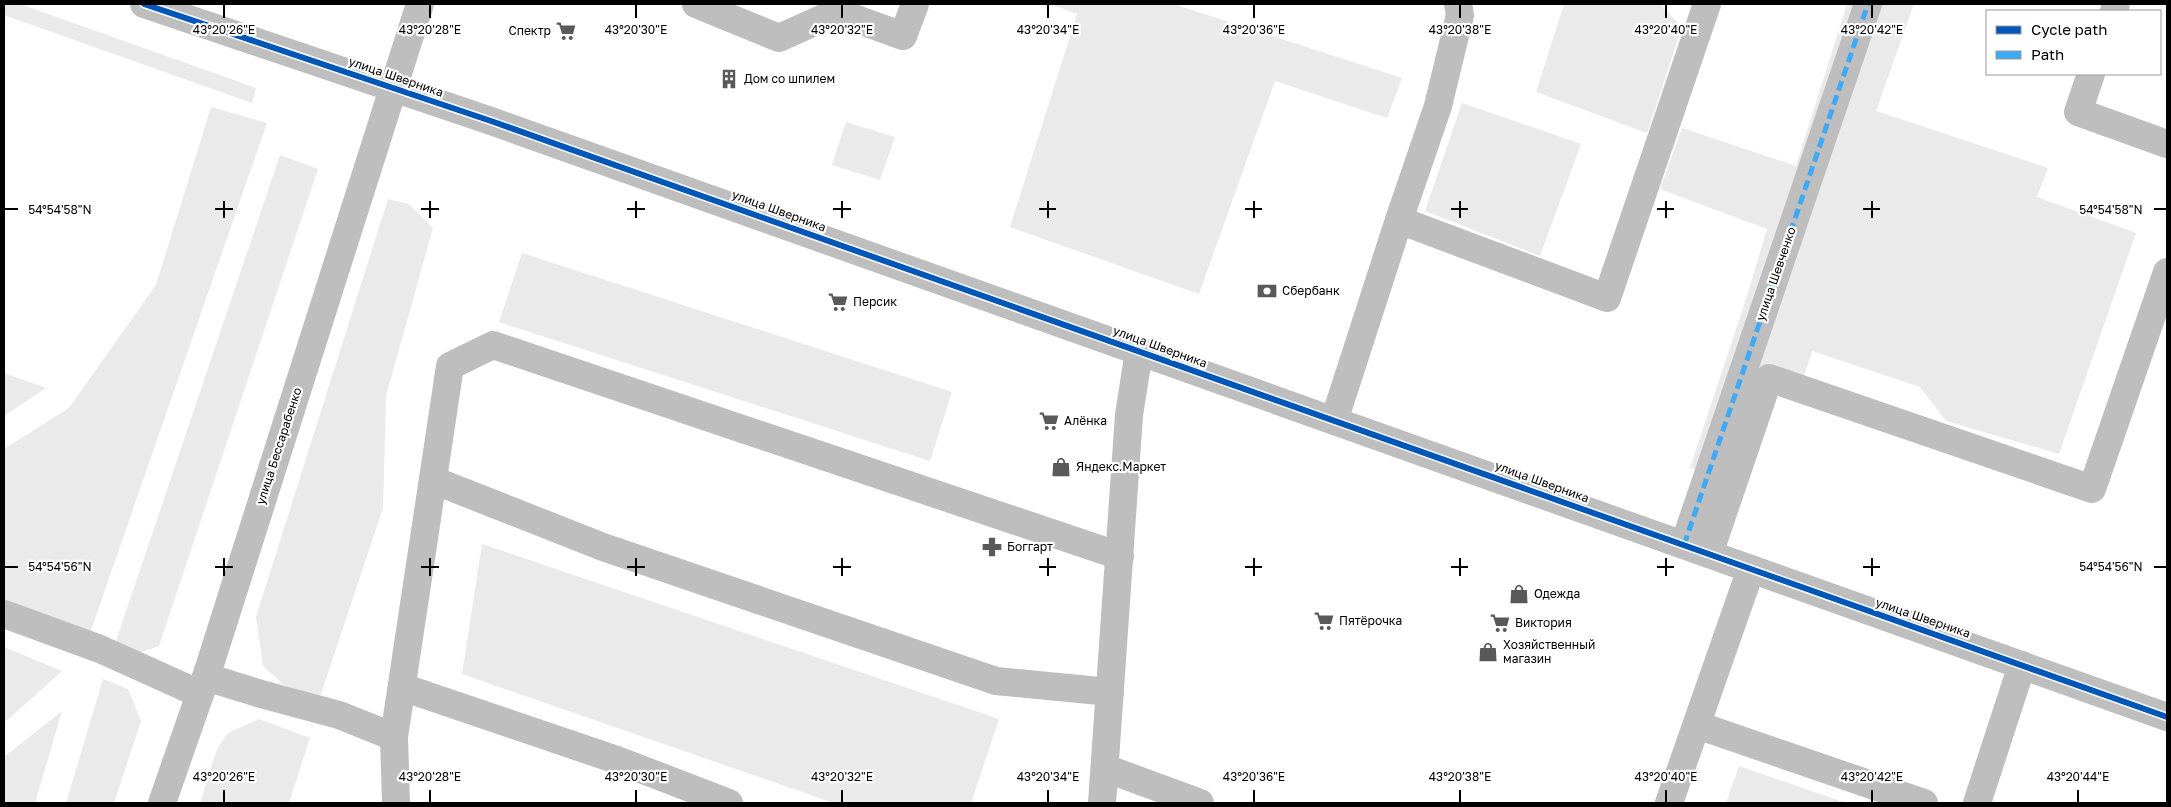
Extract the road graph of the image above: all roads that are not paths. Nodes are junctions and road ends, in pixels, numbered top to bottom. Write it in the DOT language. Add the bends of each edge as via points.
graph roads {
  1 [pos="144,4"];
  2 [pos="420,4"];
  3 [pos="696,4"];
  4 [pos="915,4"];
  5 [pos="1458,4"];
  6 [pos="1707,4"];
  7 [pos="1868,4"];
  8 [pos="2092,75"];
  9 [pos="392,88"];
  10 [pos="2167,144"];
  11 [pos="1399,220"];
  12 [pos="2167,272"];
  13 [pos="1139,351"];
  14 [pos="1334,421"];
  15 [pos="433,480"];
  16 [pos="1696,549"];
  17 [pos="1120,556"];
  18 [pos="1751,569"];
  19 [pos="4,614"];
  20 [pos="2022,665"];
  21 [pos="203,685"];
  22 [pos="402,687"];
  23 [pos="1110,692"];
  24 [pos="2167,717"];
  25 [pos="1697,725"];
  26 [pos="394,737"];
  27 [pos="1104,768"];
  28 [pos="162,803"];
  29 [pos="396,803"];
  30 [pos="729,803"];
  31 [pos="1102,803"];
  32 [pos="1200,803"];
  33 [pos="1669,803"];
  34 [pos="1924,803"];
  35 [pos="1977,803"];
  1 -- 9 [label="street, улица Шверника"];
  2 -- 9 [label="street, улица Бессарабенко"];
  3 -- 4 [label="street" via="779,38 837,12 903,36"];
  5 -- 11 [label="street" via="1460,15 1438,106"];
  6 -- 11 [label="street" via="1607,298"];
  7 -- 16 [label="street, улица Шевченко"];
  8 -- 10 [label="street" via="2078,112"];
  9 -- 13 [label="street, улица Шверника"];
  9 -- 21 [label="street, улица Бессарабенко"];
  11 -- 14 [label="street"];
  12 -- 16 [label="street" via="2092,490 1769,378"];
  13 -- 14 [label="street, улица Шверника"];
  13 -- 17 [label="street" via="1129,416"];
  14 -- 16 [label="street, улица Шверника"];
  15 -- 17 [label="street" via="450,366 493,345"];
  15 -- 22 [label="street"];
  15 -- 23 [label="street" via="602,547 996,681"];
  16 -- 18 [label="street, улица Шверника"];
  17 -- 23 [label="street"];
  18 -- 20 [label="street, улица Шверника"];
  18 -- 25 [label="street"];
  19 -- 21 [label="street"];
  20 -- 24 [label="street, улица Шверника"];
  20 -- 35 [label="street"];
  21 -- 26 [label="street" via="261,694 338,715"];
  21 -- 28 [label="street, улица Бессарабенко"];
  22 -- 26 [label="street"];
  22 -- 30 [label="street" via="617,760"];
  23 -- 27 [label="street"];
  25 -- 33 [label="street"];
  25 -- 34 [label="street"];
  26 -- 29 [label="street"];
  27 -- 31 [label="street"];
  27 -- 32 [label="street"];
}
